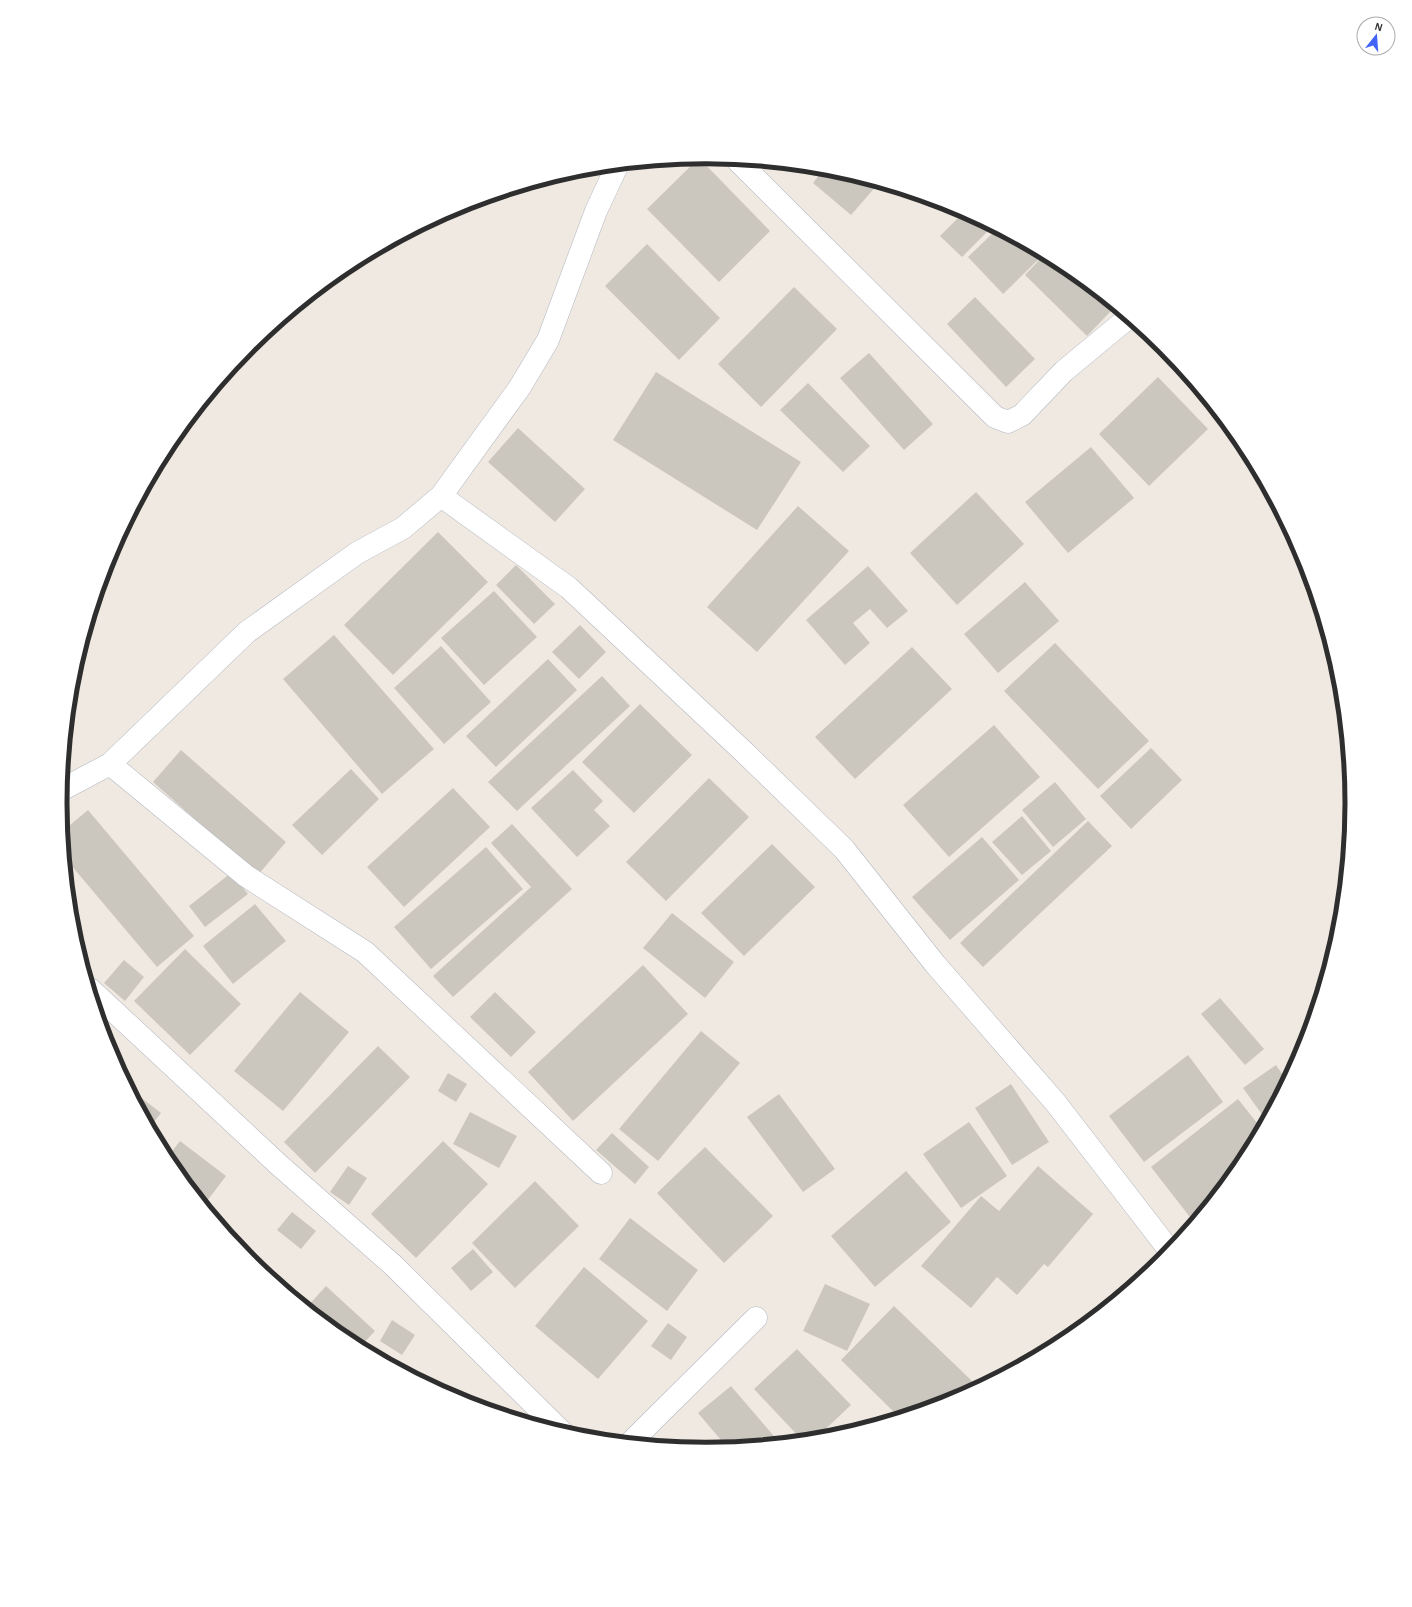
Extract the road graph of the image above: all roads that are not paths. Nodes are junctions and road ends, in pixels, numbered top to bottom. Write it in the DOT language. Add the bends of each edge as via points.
graph roads {
  1 [pos="743,166"];
  2 [pos="614,171"];
  3 [pos="1124,321"];
  4 [pos="441,496"];
  5 [pos="110,764"];
  6 [pos="67,787"];
  7 [pos="97,995"];
  8 [pos="601,1173"];
  9 [pos="1166,1246"];
  10 [pos="756,1318"];
  11 [pos="554,1424"];
  12 [pos="635,1438"];
  1 -- 3 [label="street" via="995,417 1008,422 1022,415 1064,371"];
  2 -- 4 [label="street" via="596,211 548,340 520,387"];
  4 -- 5 [label="street" via="403,528 357,553 247,632"];
  4 -- 9 [label="street" via="569,588 844,849 935,964 1054,1102"];
  5 -- 6 [label="street"];
  5 -- 8 [label="street" via="246,876 365,952"];
  7 -- 11 [label="street" via="279,1165 393,1265"];
  10 -- 12 [label="street"];
}
